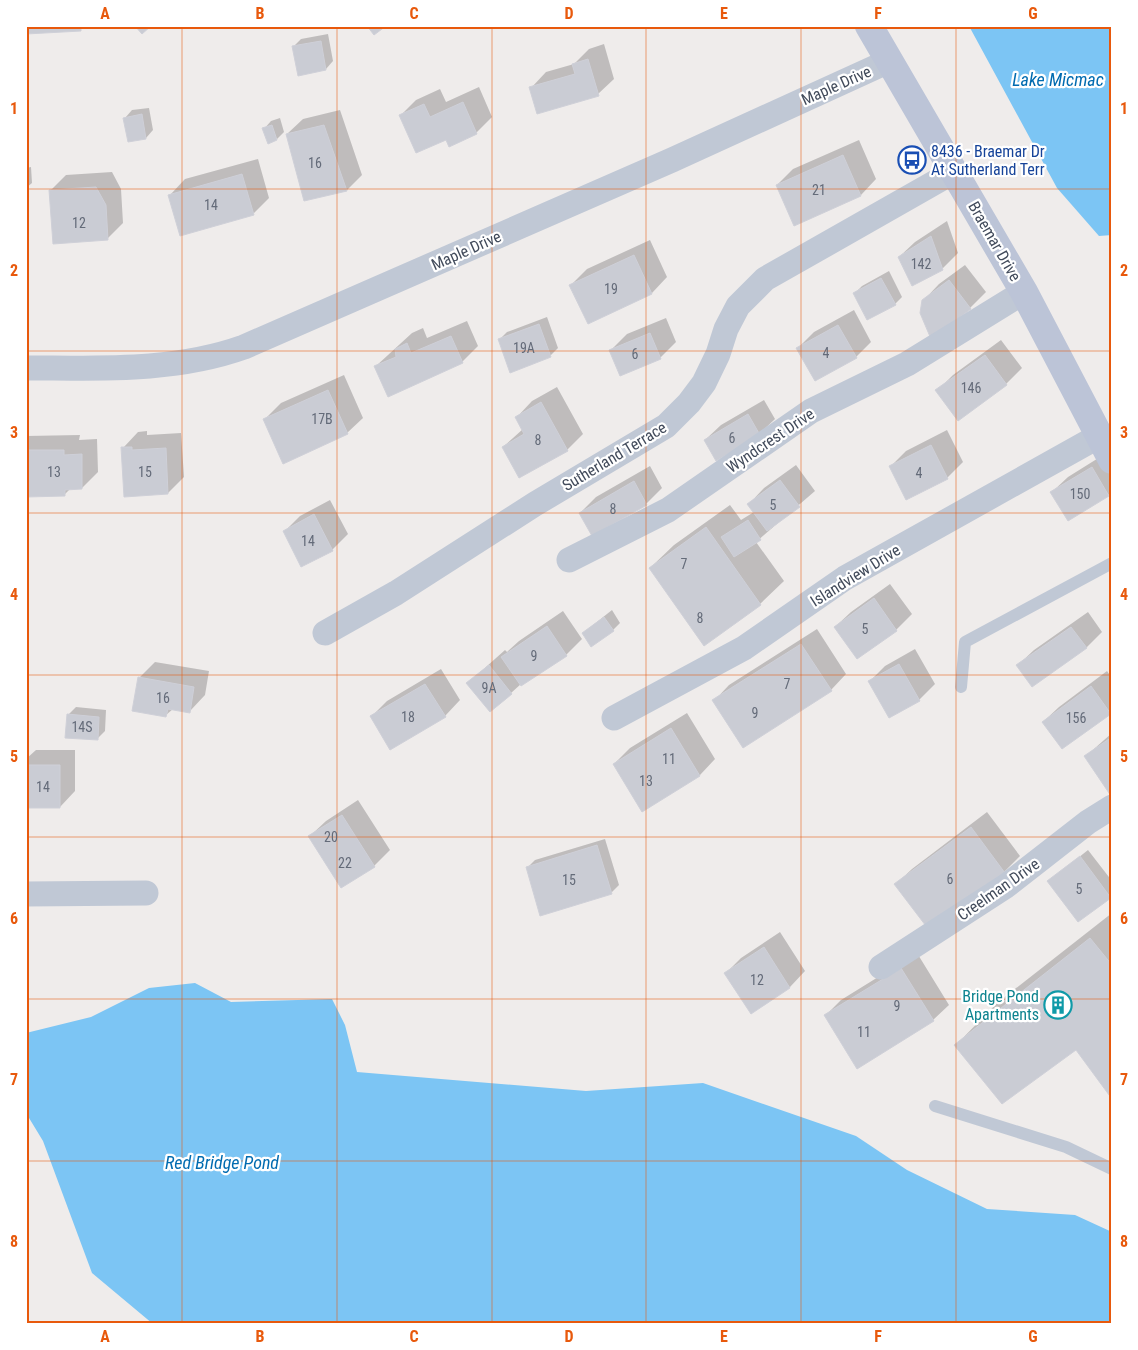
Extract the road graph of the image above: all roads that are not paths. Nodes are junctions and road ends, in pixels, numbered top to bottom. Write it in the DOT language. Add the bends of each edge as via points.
graph roads {
  1 [pos="869,26"];
  2 [pos="889,61"];
  3 [pos="955,171"];
  4 [pos="1024,292"];
  5 [pos="26,368"];
  6 [pos="1106,448"];
  7 [pos="570,560"];
  8 [pos="1112,563"];
  9 [pos="325,633"];
  10 [pos="961,687"];
  11 [pos="614,718"];
  12 [pos="1112,807"];
  13 [pos="146,893"];
  14 [pos="26,894"];
  15 [pos="881,967"];
  16 [pos="935,1106"];
  17 [pos="1112,1169"];
  1 -- 2 [label="main road, Braemar Drive"];
  2 -- 3 [label="main road, Braemar Drive"];
  2 -- 5 [label="street, Maple Drive" via="663,164 214,358 154,367"];
  3 -- 4 [label="main road, Braemar Drive"];
  3 -- 9 [label="street, Sutherland Terrace" via="766,280 751,292 738,306 726,329 704,383 666,426 535,504 396,593"];
  4 -- 6 [label="main road, Braemar Drive"];
  4 -- 7 [label="street, Wyndcrest Drive" via="907,364 811,411 668,510"];
  6 -- 11 [label="street, Islandview Drive" via="845,578 744,648"];
  8 -- 10 [label="lane" via="965,642"];
  12 -- 15 [label="street, Creelman Drive" via="1006,886"];
  13 -- 14 [label="street"];
  16 -- 17 [label="lane" via="1066,1147"];
}
